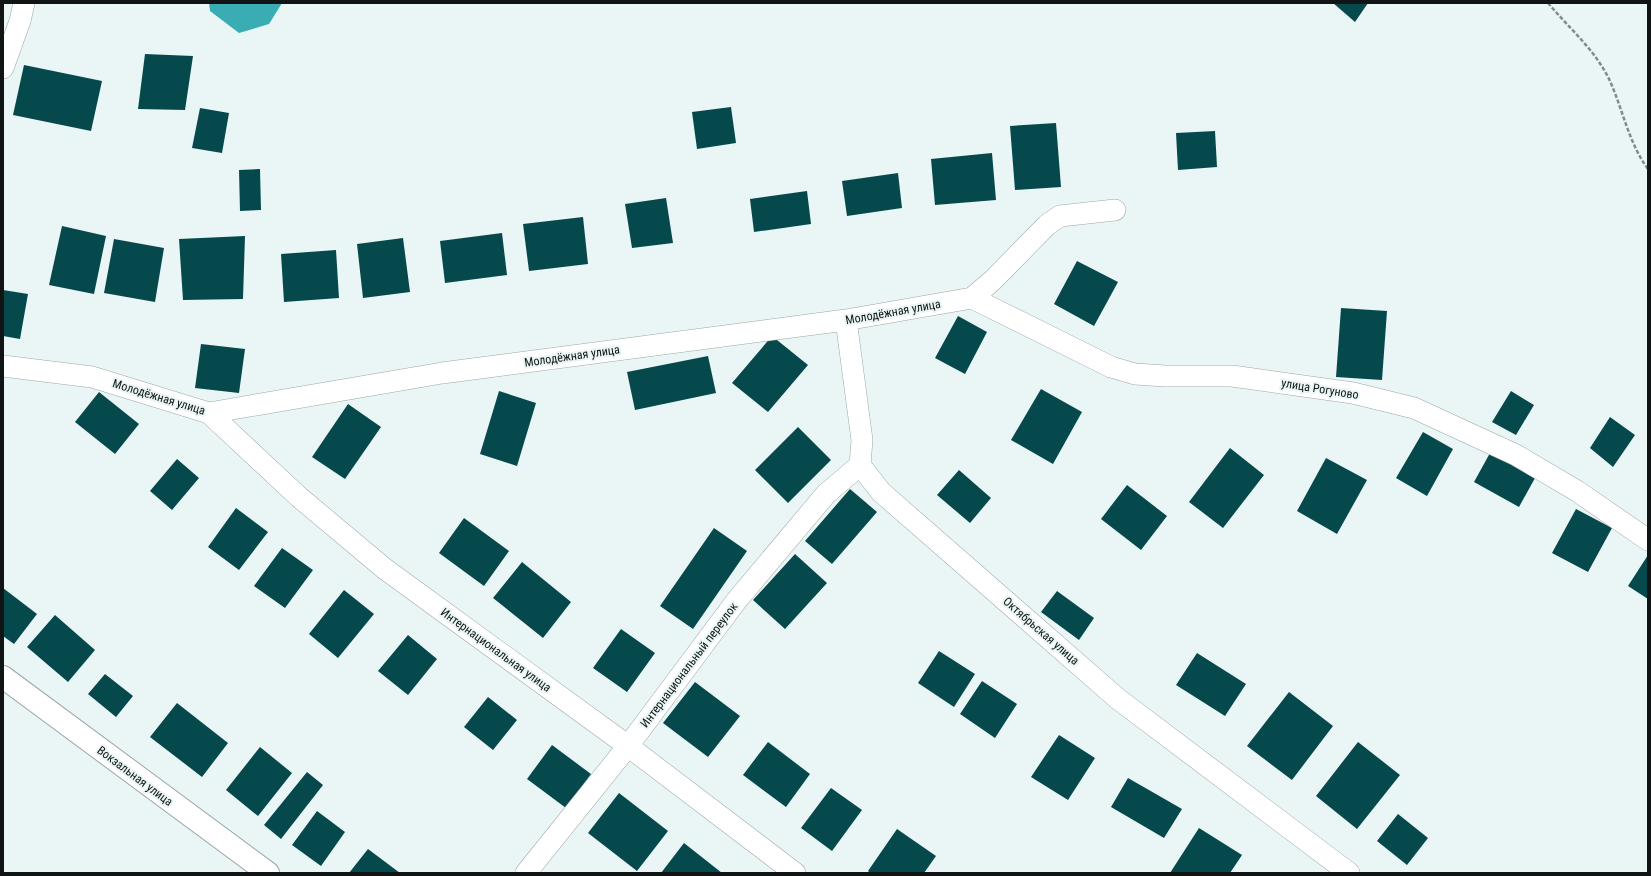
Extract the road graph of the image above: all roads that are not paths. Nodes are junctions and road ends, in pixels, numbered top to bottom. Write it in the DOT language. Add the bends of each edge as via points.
graph roads {
  1 [pos="24,3"];
  2 [pos="3,68"];
  3 [pos="1115,210"];
  4 [pos="972,298"];
  5 [pos="846,320"];
  6 [pos="3,366"];
  7 [pos="209,413"];
  8 [pos="860,465"];
  9 [pos="1648,540"];
  10 [pos="3,677"];
  11 [pos="628,746"];
  12 [pos="268,873"];
  13 [pos="526,873"];
  14 [pos="795,873"];
  15 [pos="1349,873"];
  1 -- 2 [label="street"];
  3 -- 4 [label="street" via="1060,216 1047,225"];
  4 -- 5 [label="street, Молодёжная улица"];
  4 -- 9 [label="street, улица Рогуново" via="1111,367 1135,374 1232,376 1353,393 1414,408 1516,455"];
  5 -- 7 [label="street, Молодёжная улица" via="442,374"];
  5 -- 8 [label="street" via="862,440"];
  6 -- 7 [label="street, Молодёжная улица" via="92,377"];
  7 -- 11 [label="street, Интернациональная улица" via="299,496 385,569"];
  8 -- 11 [label="street, Интернациональный переулок" via="826,494 737,600"];
  8 -- 15 [label="street, Октябрьская улица" via="881,492 1118,699"];
  10 -- 12 [label="street, Вокзальная улица"];
  11 -- 13 [label="street, Интернациональный переулок"];
  11 -- 14 [label="street, Интернациональная улица"];
}
